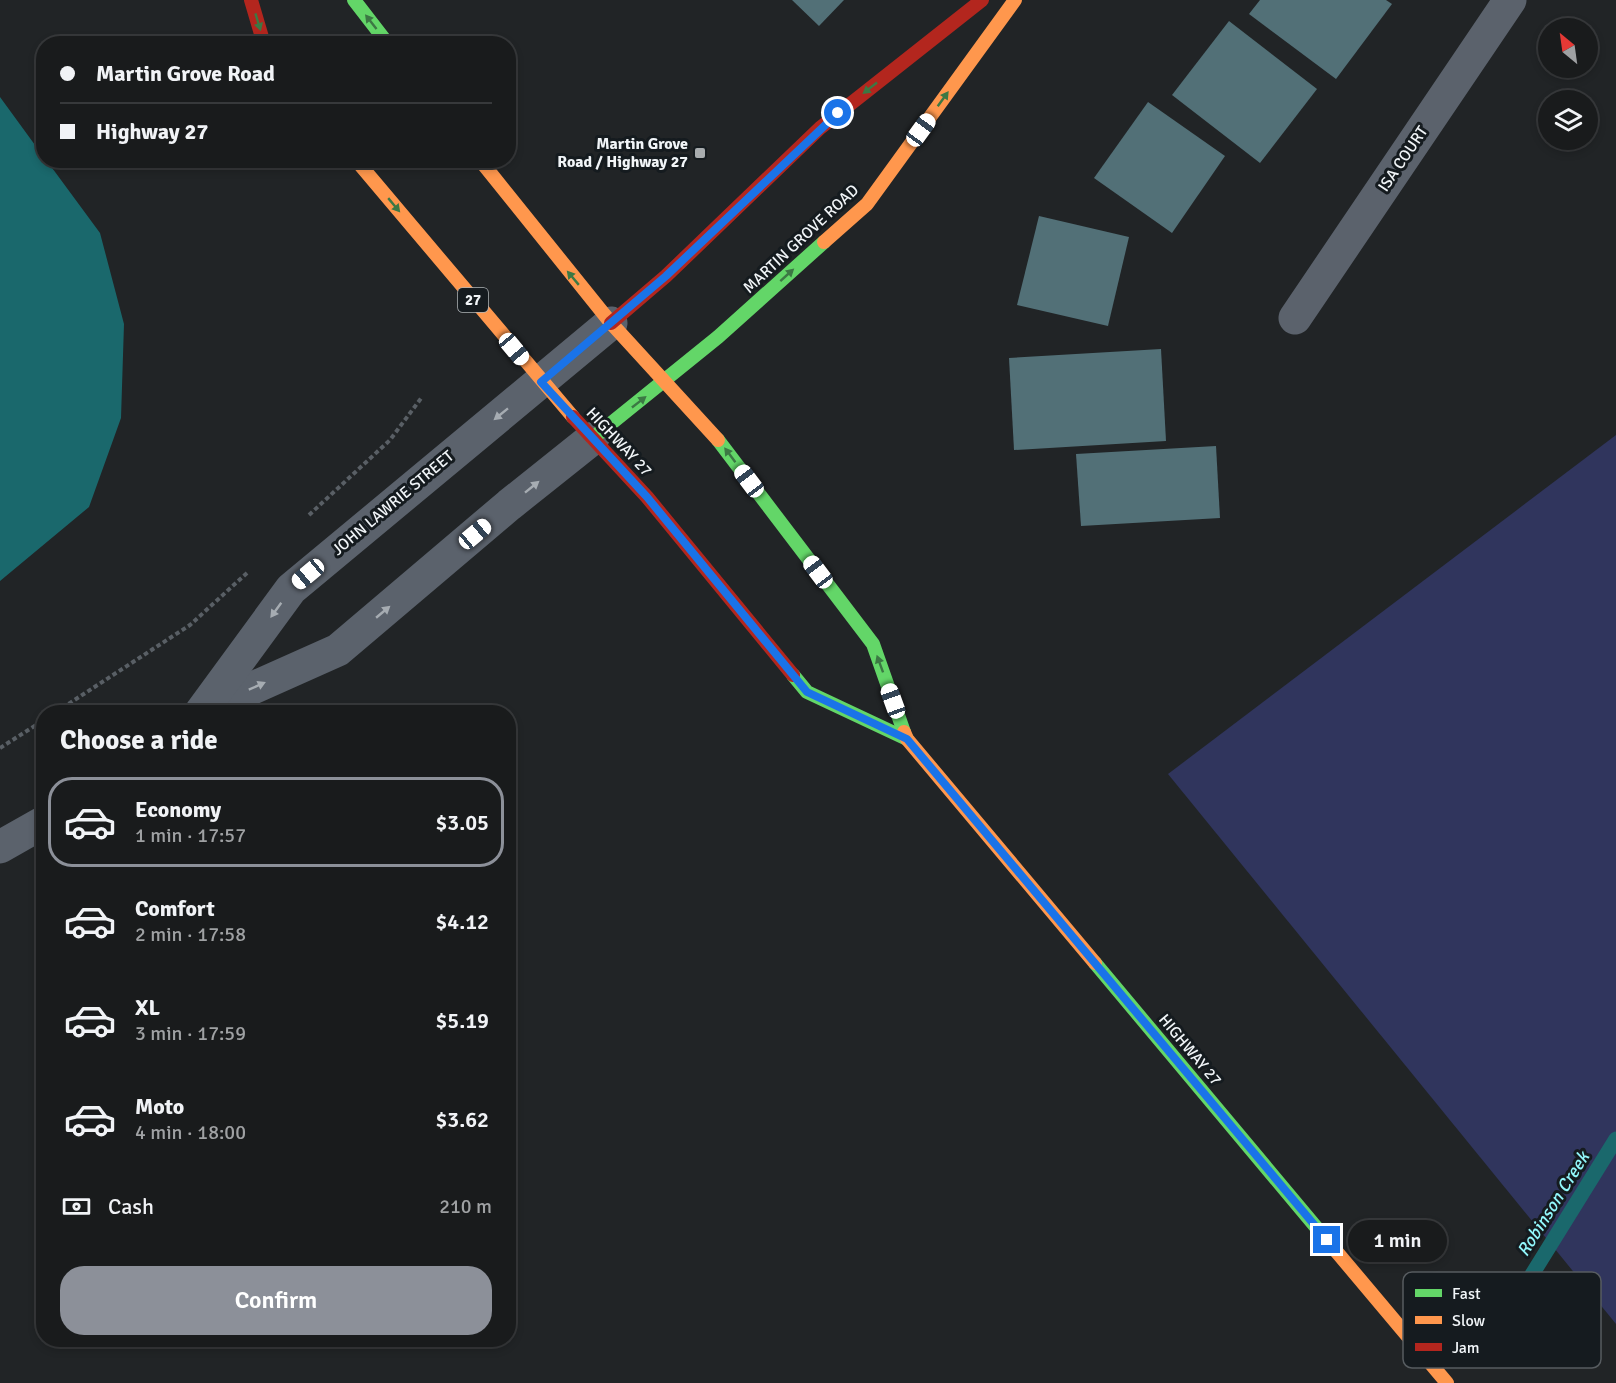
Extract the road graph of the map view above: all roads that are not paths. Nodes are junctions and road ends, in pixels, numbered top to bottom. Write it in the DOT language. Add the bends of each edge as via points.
graph roads {
  1 [pos="251,0"];
  2 [pos="354,0"];
  3 [pos="982,0"];
  4 [pos="1015,0"];
  5 [pos="1510,0"];
  6 [pos="262,36"];
  7 [pos="382,36"];
  8 [pos="363,168"];
  9 [pos="486,168"];
  10 [pos="1296,318"];
  11 [pos="611,323"];
  12 [pos="541,382"];
  13 [pos="664,382"];
  14 [pos="593,438"];
  15 [pos="206,705"];
  16 [pos="215,705"];
  17 [pos="907,739"];
  18 [pos="36,827"];
  19 [pos="0,847"];
  20 [pos="1403,1331"];
  21 [pos="1434,1368"];
  22 [pos="1447,1383"];
  1 -- 6 [label="main road, one-way"];
  7 -- 2 [label="main road, one-way"];
  3 -- 11 [label="main road, one-way" via="820,128 666,276"];
  13 -- 4 [label="main road, MARTIN GROVE ROAD, one-way" via="867,204"];
  5 -- 10 [label="street, ISA COURT"];
  8 -- 12 [label="main road, HIGHWAY 27 / 27, one-way"];
  11 -- 9 [label="main road, HIGHWAY 27 / 27, one-way"];
  11 -- 12 [label="street, JOHN LAWRIE STREET"];
  11 -- 13 [label="main road, HIGHWAY 27 / 27"];
  12 -- 14 [label="main road, HIGHWAY 27 / 27"];
  12 -- 15 [label="street, JOHN LAWRIE STREET, one-way" via="291,589"];
  14 -- 13 [label="main road, MARTIN GROVE ROAD, one-way"];
  17 -- 13 [label="main road, HIGHWAY 27 / 27, one-way" via="873,644 722,445"];
  16 -- 14 [label="street, JOHN LAWRIE STREET, one-way" via="338,650"];
  14 -- 17 [label="main road, HIGHWAY 27 / 27" via="647,497 807,692"];
  17 -- 20 [label="main road, HIGHWAY 27 / 27"];
  18 -- 19 [label="street"];
  21 -- 22 [label="main road, HIGHWAY 27 / 27"];
}
